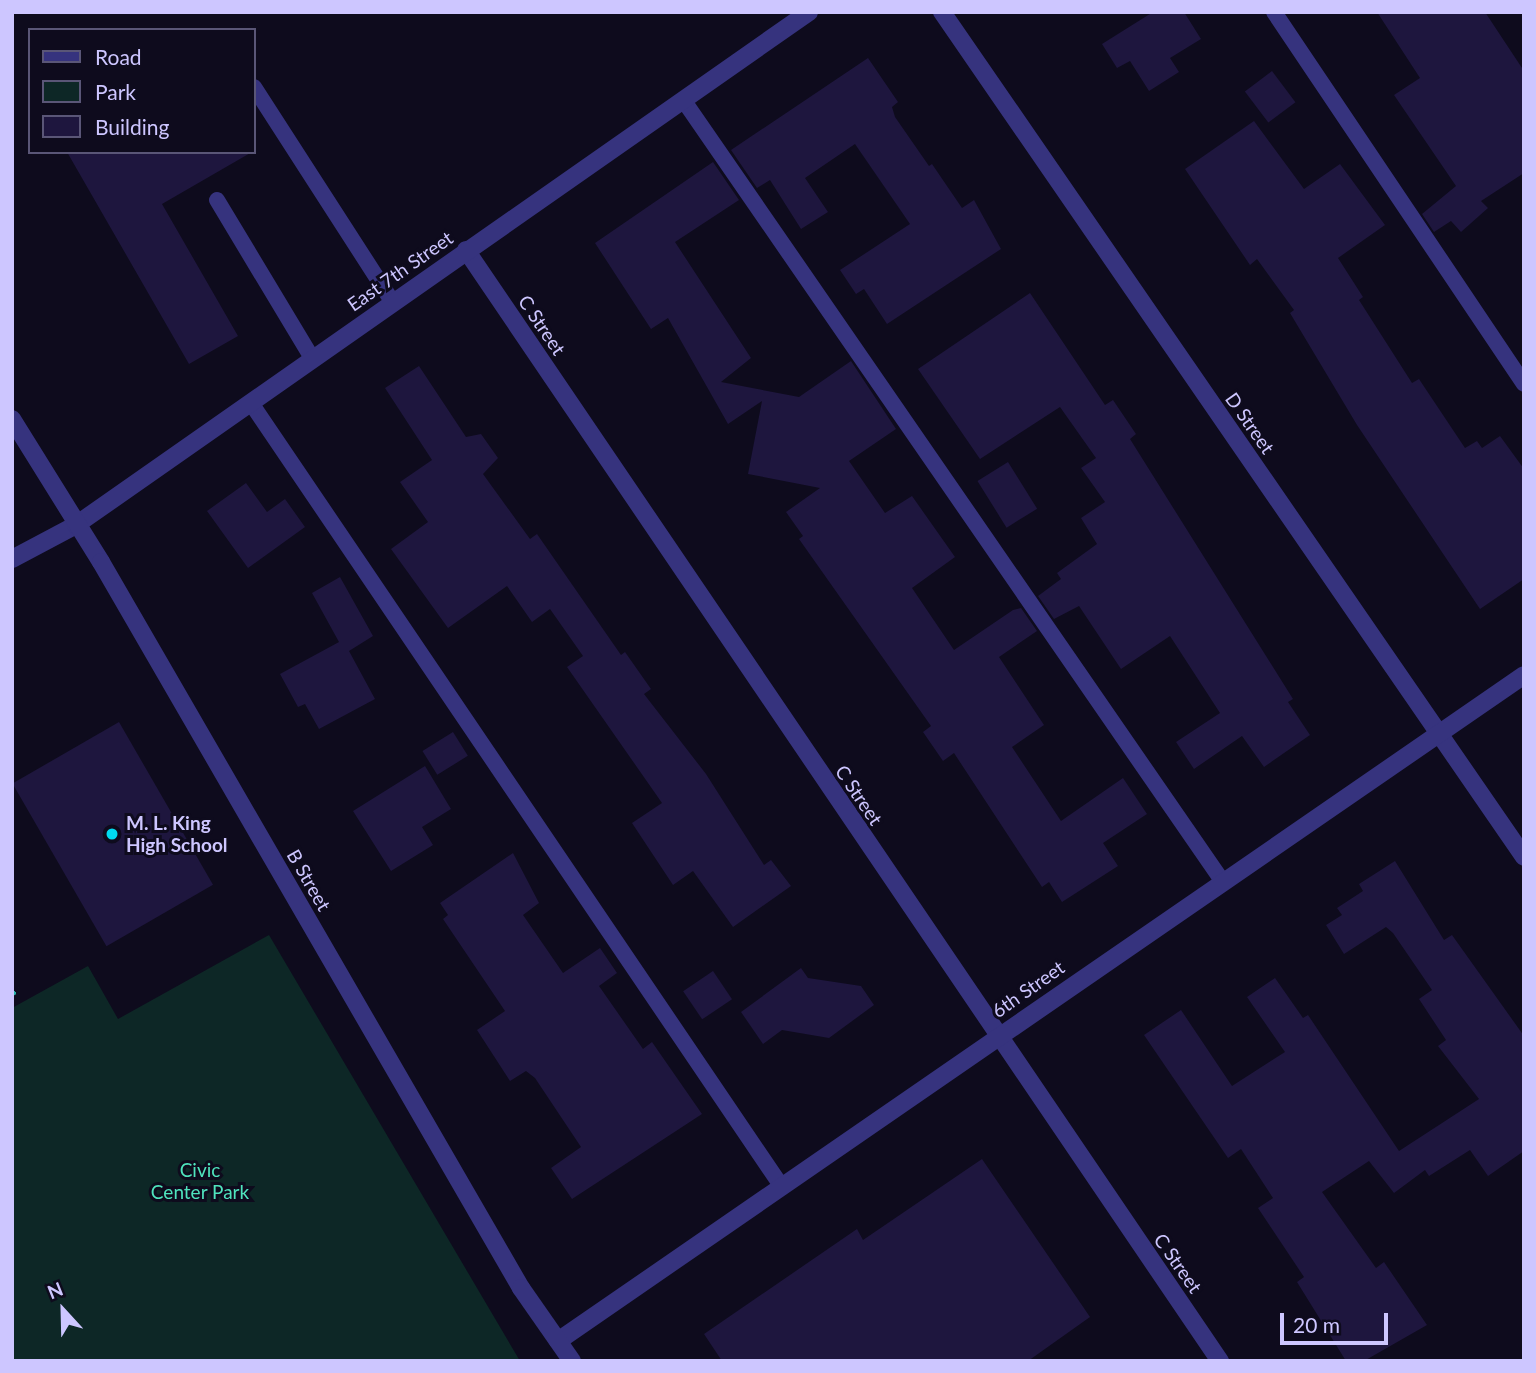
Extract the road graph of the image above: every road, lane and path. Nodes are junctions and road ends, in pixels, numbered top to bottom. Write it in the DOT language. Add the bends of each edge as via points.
graph roads {
  1 [pos="809,12"];
  2 [pos="943,12"];
  3 [pos="1274,12"];
  4 [pos="256,90"];
  5 [pos="684,101"];
  6 [pos="217,200"];
  7 [pos="466,250"];
  8 [pos="392,301"];
  9 [pos="312,358"];
  10 [pos="1524,384"];
  11 [pos="251,402"];
  12 [pos="12,419"];
  13 [pos="75,525"];
  14 [pos="12,559"];
  15 [pos="1524,675"];
  16 [pos="1438,733"];
  17 [pos="1524,857"];
  18 [pos="1221,879"];
  19 [pos="19,989"];
  20 [pos="12,993"];
  21 [pos="997,1037"];
  22 [pos="782,1187"];
  23 [pos="558,1341"];
  24 [pos="572,1361"];
  25 [pos="1220,1361"];
  1 -- 5 [label="street, East 7th Street"];
  2 -- 16 [label="street, D Street"];
  3 -- 10 [label="lane"];
  4 -- 8 [label="lane"];
  5 -- 7 [label="street, East 7th Street"];
  5 -- 18 [label="lane"];
  6 -- 9 [label="lane"];
  7 -- 8 [label="street, East 7th Street"];
  7 -- 21 [label="street, C Street"];
  8 -- 9 [label="street, East 7th Street"];
  9 -- 11 [label="street, East 7th Street"];
  11 -- 13 [label="street, East 7th Street"];
  11 -- 22 [label="lane"];
  12 -- 13 [label="street, B Street"];
  13 -- 14 [label="street, East 7th Street"];
  13 -- 23 [label="street, B Street" via="521,1288"];
  15 -- 16 [label="street, 6th Street"];
  16 -- 17 [label="street, D Street"];
  16 -- 18 [label="street, 6th Street"];
  18 -- 21 [label="street, 6th Street"];
  19 -- 20 [label="path"];
  21 -- 22 [label="street, 6th Street"];
  21 -- 25 [label="street, C Street"];
  22 -- 23 [label="street, 6th Street"];
  23 -- 24 [label="street, B Street"];
}
